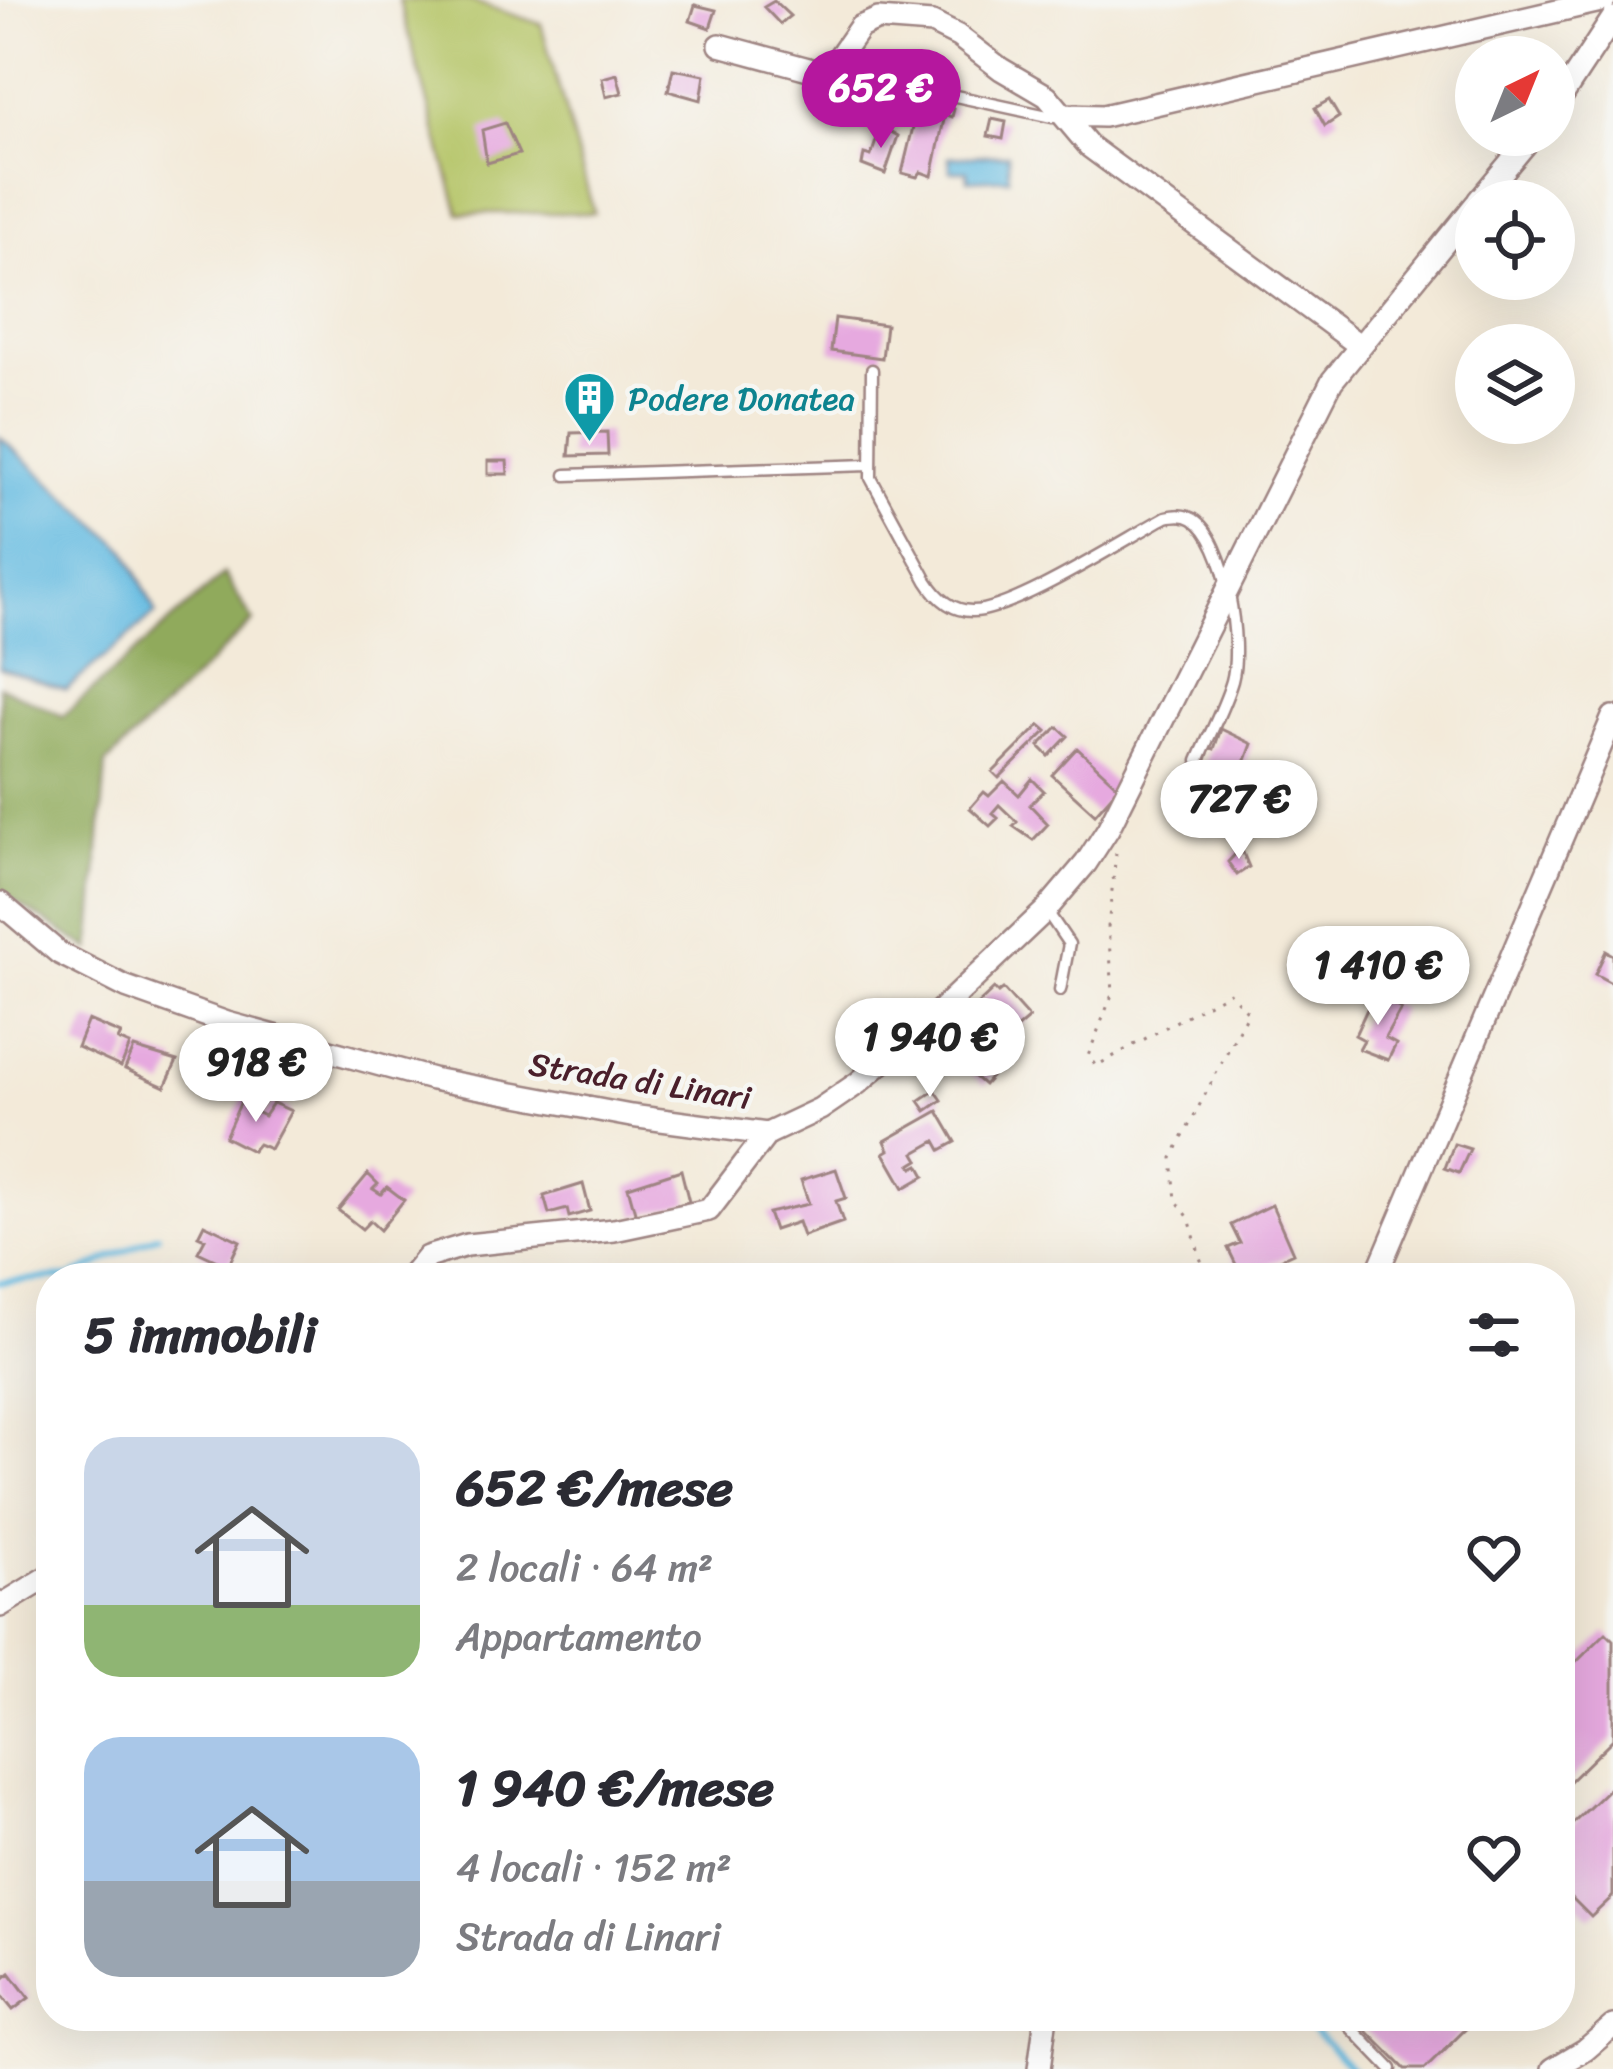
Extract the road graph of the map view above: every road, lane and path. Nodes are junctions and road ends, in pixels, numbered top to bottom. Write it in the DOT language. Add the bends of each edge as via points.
graph roads {
  1 [pos="1605,0"];
  2 [pos="1613,18"];
  3 [pos="720,45"];
  4 [pos="831,69"];
  5 [pos="1575,76"];
  6 [pos="1067,115"];
  7 [pos="1515,156"];
  8 [pos="1495,180"];
  9 [pos="1455,229"];
  10 [pos="1359,345"];
  11 [pos="872,370"];
  12 [pos="869,465"];
  13 [pos="566,475"];
  14 [pos="1228,583"];
  15 [pos="1613,717"];
  16 [pos="1198,761"];
  17 [pos="1108,829"];
  18 [pos="0,903"];
  19 [pos="1046,910"];
  20 [pos="1060,990"];
  21 [pos="767,1133"];
  22 [pos="423,1263"];
  23 [pos="1202,1263"];
  24 [pos="1382,1263"];
  25 [pos="36,1584"];
  26 [pos="0,1606"];
  27 [pos="1613,2026"];
  28 [pos="1044,2031"];
  29 [pos="1354,2031"];
  30 [pos="1039,2069"];
  31 [pos="1391,2069"];
  32 [pos="1552,2069"];
  1 -- 6 [label="street" via="1103,116"];
  2 -- 5 [label="street"];
  3 -- 4 [label="street" via="811,71"];
  4 -- 6 [label="lane"];
  4 -- 6 [label="street" via="860,27 878,19 932,23"];
  6 -- 10 [label="street" via="1090,147"];
  7 -- 8 [label="street, Strada di Linari"];
  9 -- 10 [label="street, Strada di Linari"];
  10 -- 14 [label="street, Strada di Linari" via="1332,381"];
  11 -- 12 [label="lane"];
  12 -- 13 [label="lane"];
  12 -- 14 [label="lane" via="927,581 954,608 1001,607 1180,514 1202,526"];
  14 -- 16 [label="lane" via="1233,679"];
  14 -- 17 [label="street, Strada di Linari"];
  15 -- 24 [label="street"];
  17 -- 19 [label="street, Strada di Linari"];
  17 -- 23 [label="path" via="1116,849 1108,927 1113,992 1088,1056 1096,1066 1229,992 1247,1012 1172,1158 1176,1200"];
  18 -- 21 [label="street, Strada di Linari" via="59,952 126,987 247,1029 432,1079"];
  19 -- 20 [label="lane" via="1069,944"];
  19 -- 21 [label="street, Strada di Linari" via="858,1083"];
  21 -- 22 [label="street" via="709,1210 614,1230 467,1245"];
  25 -- 26 [label="street"];
  27 -- 32 [label="street"];
  28 -- 30 [label="street"];
  29 -- 31 [label="lane"];
}
